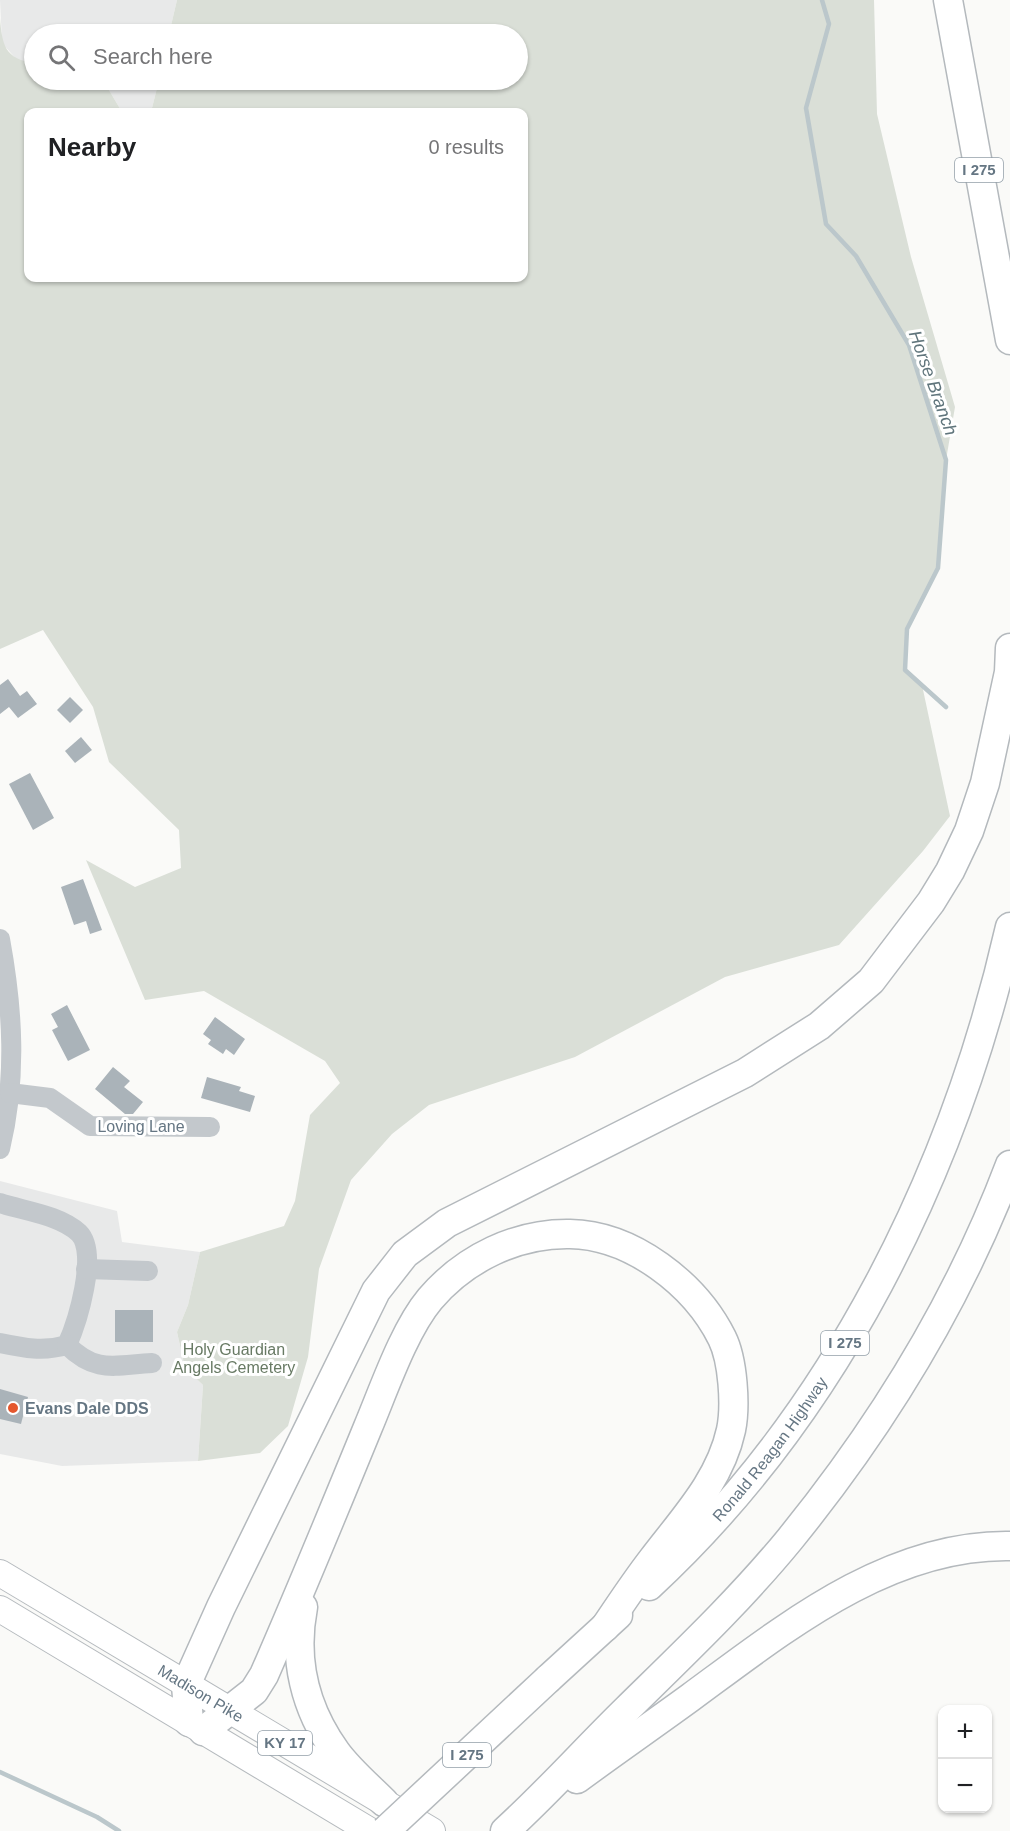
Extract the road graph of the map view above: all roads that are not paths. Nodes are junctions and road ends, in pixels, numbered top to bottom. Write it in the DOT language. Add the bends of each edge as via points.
graph roads {
  1 [pos="948,0"];
  2 [pos="1010,340"];
  3 [pos="1010,648"];
  4 [pos="1010,927"];
  5 [pos="0,939"];
  6 [pos="10,1093"];
  7 [pos="210,1127"];
  8 [pos="0,1149"];
  9 [pos="1010,1165"];
  10 [pos="0,1203"];
  11 [pos="86,1269"];
  12 [pos="148,1270"];
  13 [pos="0,1343"];
  14 [pos="67,1345"];
  15 [pos="152,1363"];
  16 [pos="1010,1546"];
  17 [pos="312,1562"];
  18 [pos="0,1573"];
  19 [pos="0,1609"];
  20 [pos="605,1627"];
  21 [pos="186,1685"];
  22 [pos="229,1710"];
  23 [pos="196,1727"];
  24 [pos="384,1802"];
  25 [pos="508,1828"];
  26 [pos="370,1831"];
  27 [pos="385,1831"];
  28 [pos="432,1831"];
  1 -- 2 [label="highway, I 275"];
  3 -- 21 [label="highway" via="1009,672 985,783 969,831 950,871 871,981 819,1026 745,1073 447,1223 405,1254 376,1292"];
  4 -- 20 [label="highway, Ronald Reagan Highway / I 275" via="969,1075 939,1157 903,1239 868,1303 810,1397 723,1510 692,1547"];
  5 -- 6 [label="street" via="13,1031"];
  6 -- 7 [label="street, Loving Lane" via="50,1098 90,1126"];
  6 -- 8 [label="street"];
  9 -- 25 [label="highway" via="933,1329 843,1470 789,1540 716,1622"];
  10 -- 11 [label="street" via="65,1223 80,1234 86,1247"];
  11 -- 12 [label="street"];
  11 -- 14 [label="street" via="78,1320"];
  13 -- 14 [label="street" via="30,1350"];
  14 -- 15 [label="street" via="91,1365"];
  16 -- 25 [label="highway" via="939,1554 872,1579 788,1625"];
  17 -- 20 [label="highway" via="393,1368 431,1298 452,1277 508,1243 572,1234 601,1239 639,1255 675,1279 697,1300 723,1340 732,1392 732,1428 709,1485"];
  17 -- 22 [label="highway" via="264,1675 254,1691"];
  17 -- 24 [label="highway" via="298,1635 303,1684 318,1724 337,1753"];
  18 -- 21 [label="main road, Madison Pike / KY 17"];
  19 -- 23 [label="main road, Madison Pike / KY 17"];
  20 -- 27 [label="highway, Ronald Reagan Highway / I 275, bridge"];
  21 -- 22 [label="main road, Madison Pike / KY 17"];
  21 -- 23 [label="highway"];
  22 -- 23 [label="highway"];
  22 -- 24 [label="main road, Madison Pike / KY 17"];
  23 -- 26 [label="main road, Madison Pike / KY 17"];
  24 -- 28 [label="main road, Madison Pike / KY 17"];
}
